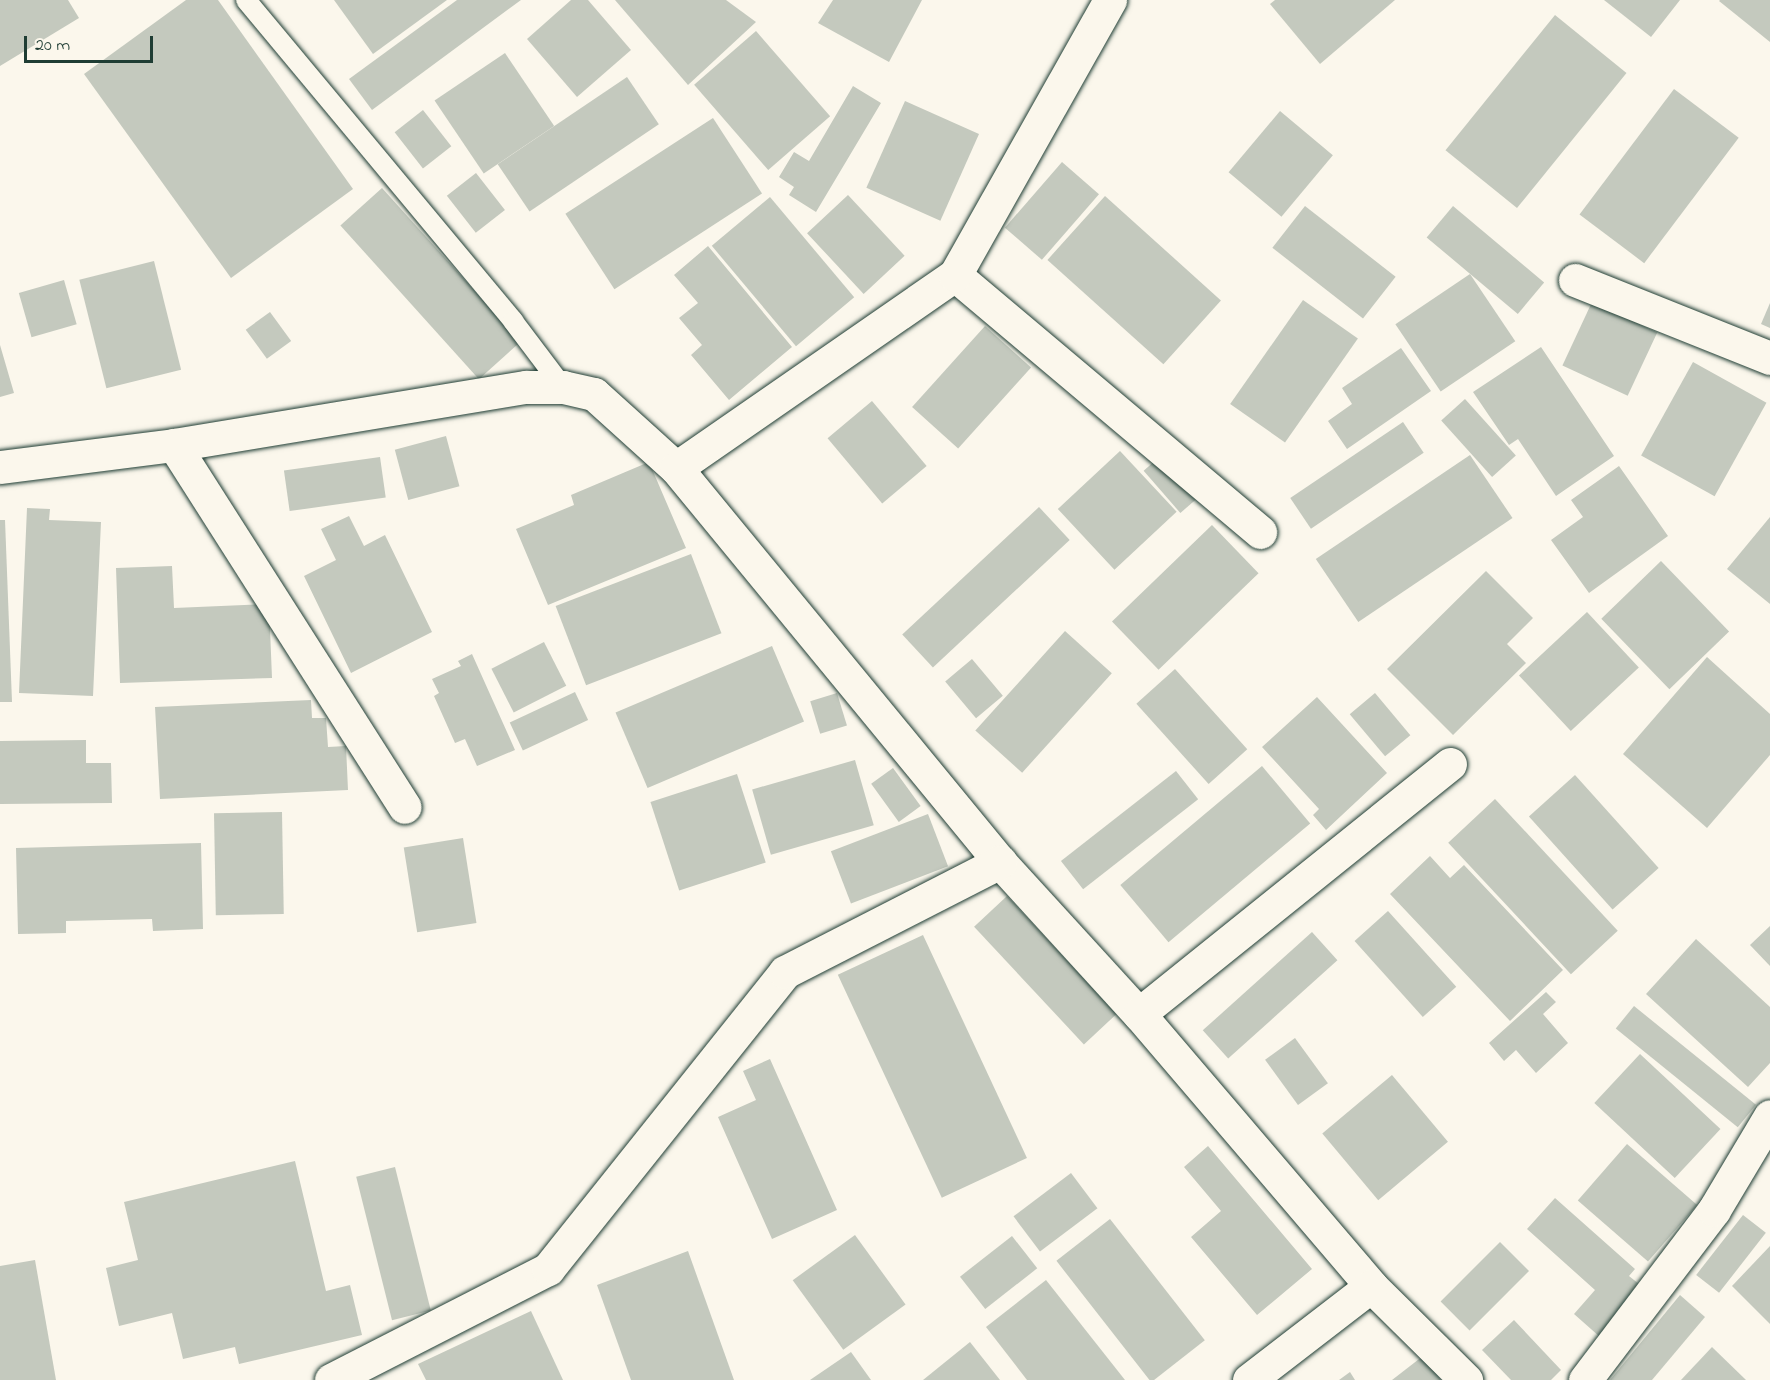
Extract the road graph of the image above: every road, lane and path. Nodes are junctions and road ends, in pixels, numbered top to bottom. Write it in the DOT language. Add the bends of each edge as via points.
graph roads {
  1 [pos="246,0"];
  2 [pos="1110,0"];
  3 [pos="955,275"];
  4 [pos="1575,280"];
  5 [pos="1770,358"];
  6 [pos="563,387"];
  7 [pos="174,445"];
  8 [pos="0,467"];
  9 [pos="676,468"];
  10 [pos="1260,532"];
  11 [pos="1450,764"];
  12 [pos="405,807"];
  13 [pos="1000,862"];
  14 [pos="1139,1014"];
  15 [pos="1770,1116"];
  16 [pos="1371,1286"];
  17 [pos="331,1380"];
  18 [pos="1249,1380"];
  19 [pos="1466,1380"];
  20 [pos="1585,1380"];
  1 -- 6 [label="lane" via="513,321"];
  2 -- 3 [label="street"];
  3 -- 9 [label="street"];
  3 -- 10 [label="street"];
  4 -- 5 [label="street"];
  6 -- 7 [label="street" via="526,387"];
  6 -- 9 [label="street" via="594,394"];
  7 -- 8 [label="street"];
  7 -- 12 [label="street"];
  9 -- 13 [label="street"];
  11 -- 14 [label="street"];
  13 -- 14 [label="street"];
  13 -- 17 [label="street" via="785,972 548,1269"];
  14 -- 16 [label="street"];
  15 -- 20 [label="street" via="1714,1210"];
  16 -- 18 [label="street"];
  16 -- 19 [label="street"];
}
